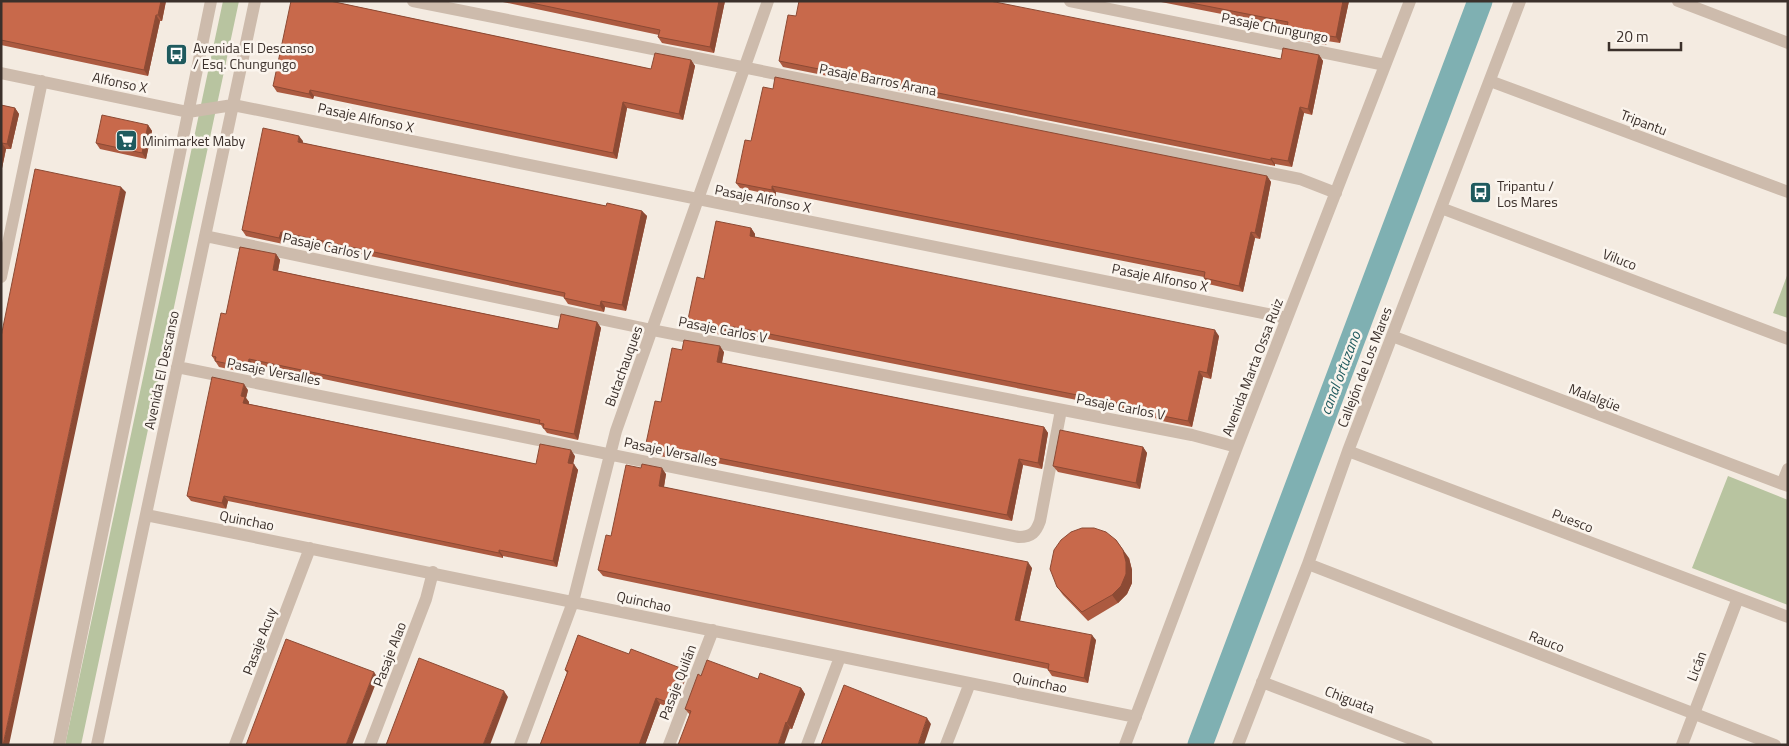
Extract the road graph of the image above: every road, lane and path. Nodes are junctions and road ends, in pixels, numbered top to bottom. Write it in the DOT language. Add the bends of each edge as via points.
graph roads {
  1 [pos="212,1"];
  2 [pos="255,1"];
  3 [pos="413,1"];
  4 [pos="768,1"];
  5 [pos="1070,1"];
  6 [pos="1410,1"];
  7 [pos="1520,1"];
  8 [pos="1678,1"];
  9 [pos="1788,43"];
  10 [pos="1385,65"];
  11 [pos="744,67"];
  12 [pos="1,72"];
  13 [pos="42,81"];
  14 [pos="1490,81"];
  15 [pos="233,105"];
  16 [pos="188,112"];
  17 [pos="1788,192"];
  18 [pos="1336,193"];
  19 [pos="698,200"];
  20 [pos="1441,208"];
  21 [pos="205,236"];
  22 [pos="1,277"];
  23 [pos="1287,318"];
  24 [pos="652,330"];
  25 [pos="1392,336"];
  26 [pos="1788,339"];
  27 [pos="177,367"];
  28 [pos="1061,410"];
  29 [pos="1237,447"];
  30 [pos="1348,451"];
  31 [pos="609,454"];
  32 [pos="1788,469"];
  33 [pos="1785,485"];
  34 [pos="146,515"];
  35 [pos="310,548"];
  36 [pos="1308,564"];
  37 [pos="433,572"];
  38 [pos="1738,598"];
  39 [pos="573,602"];
  40 [pos="1788,617"];
  41 [pos="713,630"];
  42 [pos="840,657"];
  43 [pos="1262,682"];
  44 [pos="970,683"];
  45 [pos="1694,714"];
  46 [pos="1136,717"];
  47 [pos="59,745"];
  48 [pos="97,745"];
  49 [pos="235,745"];
  50 [pos="370,745"];
  51 [pos="520,745"];
  52 [pos="669,745"];
  53 [pos="807,745"];
  54 [pos="946,745"];
  55 [pos="1125,745"];
  56 [pos="1238,745"];
  57 [pos="1427,745"];
  58 [pos="1682,745"];
  59 [pos="1775,745"];
  1 -- 16 [label="street, Avenida El Descanso"];
  2 -- 15 [label="street, Avenida El Descanso"];
  3 -- 11 [label="street, Pasaje Barros Arana"];
  4 -- 11 [label="street, Butachauques"];
  5 -- 10 [label="street, Pasaje Chungungo"];
  6 -- 10 [label="street, Avenida Marta Ossa Ruiz"];
  7 -- 14 [label="street, Callejón de Los Mares"];
  8 -- 9 [label="street"];
  10 -- 18 [label="street, Avenida Marta Ossa Ruiz"];
  11 -- 18 [label="street, Pasaje Barros Arana" via="1292,178"];
  11 -- 19 [label="street, Butachauques"];
  12 -- 13 [label="street, Alfonso X"];
  13 -- 16 [label="street, Alfonso X"];
  13 -- 22 [label="street"];
  14 -- 17 [label="street, Tripantu"];
  14 -- 20 [label="street, Callejón de Los Mares"];
  15 -- 16 [label="street, Alfonso X"];
  15 -- 19 [label="street, Pasaje Alfonso X"];
  15 -- 21 [label="street, Avenida El Descanso"];
  16 -- 47 [label="street, Avenida El Descanso"];
  18 -- 23 [label="street, Avenida Marta Ossa Ruiz"];
  19 -- 23 [label="street, Pasaje Alfonso X"];
  19 -- 24 [label="street, Butachauques"];
  20 -- 25 [label="street, Callejón de Los Mares"];
  20 -- 26 [label="street, Viluco"];
  21 -- 24 [label="street, Pasaje Carlos V"];
  21 -- 27 [label="street, Avenida El Descanso"];
  23 -- 29 [label="street, Avenida Marta Ossa Ruiz"];
  24 -- 28 [label="street, Pasaje Carlos V"];
  24 -- 31 [label="street, Butachauques"];
  25 -- 30 [label="street, Callejón de Los Mares"];
  25 -- 33 [label="street, Malalgüe"];
  27 -- 31 [label="street, Pasaje Versalles"];
  27 -- 34 [label="street, Avenida El Descanso"];
  28 -- 29 [label="street, Pasaje Carlos V"];
  28 -- 31 [label="street, Pasaje Versalles" via="1038,529 1027,537"];
  29 -- 46 [label="street, Avenida Marta Ossa Ruiz"];
  30 -- 36 [label="street, Callejón de Los Mares"];
  30 -- 38 [label="street, Puesco"];
  31 -- 39 [label="street, Butachauques"];
  32 -- 33 [label="street"];
  34 -- 35 [label="street, Quinchao"];
  34 -- 48 [label="street, Avenida El Descanso"];
  35 -- 37 [label="street, Quinchao"];
  35 -- 49 [label="street, Pasaje Acuy"];
  36 -- 43 [label="street, Callejón de Los Mares"];
  36 -- 45 [label="street, Rauco"];
  37 -- 39 [label="street, Quinchao"];
  37 -- 50 [label="street, Pasaje Alao" via="426,599"];
  38 -- 40 [label="street, Puesco"];
  38 -- 45 [label="street, Licán"];
  39 -- 41 [label="street, Quinchao"];
  39 -- 51 [label="street, Butachauques"];
  41 -- 42 [label="street, Quinchao"];
  41 -- 52 [label="street, Pasaje Quilán"];
  42 -- 44 [label="street, Quinchao"];
  42 -- 53 [label="street"];
  43 -- 56 [label="street, Callejón de Los Mares"];
  43 -- 57 [label="street, Chiguata"];
  44 -- 46 [label="street, Quinchao"];
  44 -- 54 [label="street"];
  45 -- 58 [label="street, Licán"];
  45 -- 59 [label="street, Rauco"];
  46 -- 55 [label="street, Avenida Marta Ossa Ruiz"];
}
